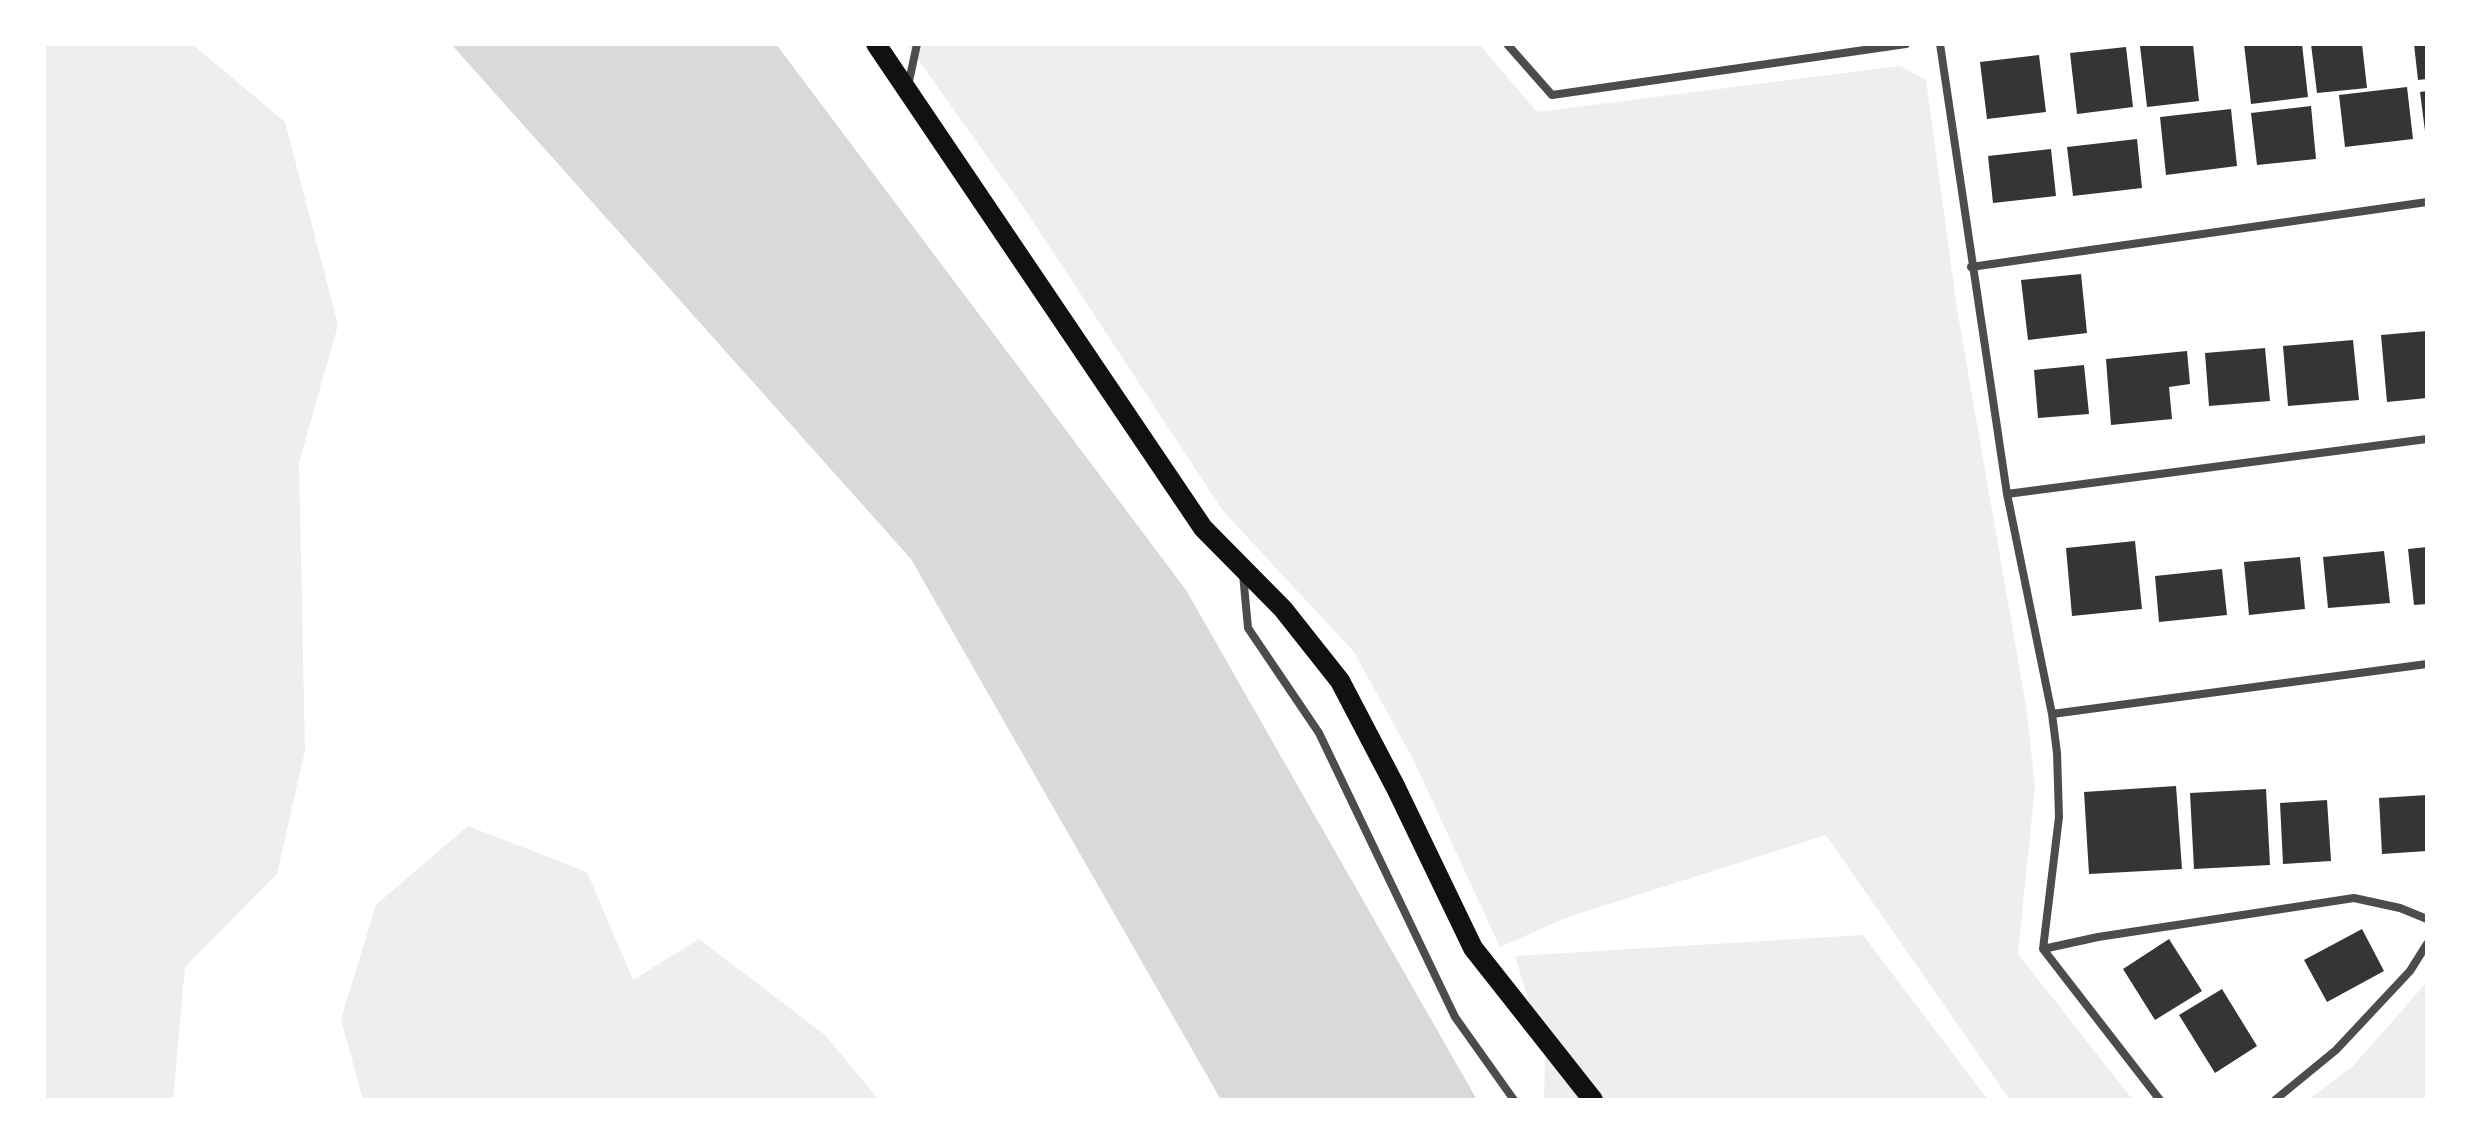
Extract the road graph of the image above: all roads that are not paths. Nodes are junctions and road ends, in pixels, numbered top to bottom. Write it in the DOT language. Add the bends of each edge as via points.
graph roads {
  1 [pos="876,44"];
  2 [pos="917,44"];
  3 [pos="1507,44"];
  4 [pos="1906,44"];
  5 [pos="1940,44"];
  6 [pos="908,90"];
  7 [pos="2427,202"];
  8 [pos="1971,267"];
  9 [pos="2427,439"];
  10 [pos="2007,494"];
  11 [pos="1243,569"];
  12 [pos="2427,664"];
  13 [pos="2052,714"];
  14 [pos="2427,919"];
  15 [pos="2427,944"];
  16 [pos="2043,949"];
  17 [pos="1514,1100"];
  18 [pos="1593,1100"];
  19 [pos="2160,1100"];
  20 [pos="2275,1100"];
  1 -- 6 [label="main road"];
  2 -- 6 [label="street"];
  3 -- 4 [label="street" via="1552,95"];
  5 -- 8 [label="street"];
  6 -- 11 [label="main road" via="1203,528"];
  7 -- 8 [label="street"];
  8 -- 10 [label="street"];
  9 -- 10 [label="street"];
  10 -- 13 [label="street"];
  11 -- 17 [label="street" via="1248,628 1319,733 1455,1017"];
  11 -- 18 [label="main road" via="1283,609 1340,681 1473,948"];
  12 -- 13 [label="street"];
  13 -- 16 [label="street" via="2059,817"];
  14 -- 16 [label="street" via="2354,898"];
  15 -- 20 [label="street" via="2410,971 2336,1050"];
  16 -- 19 [label="street"];
}
